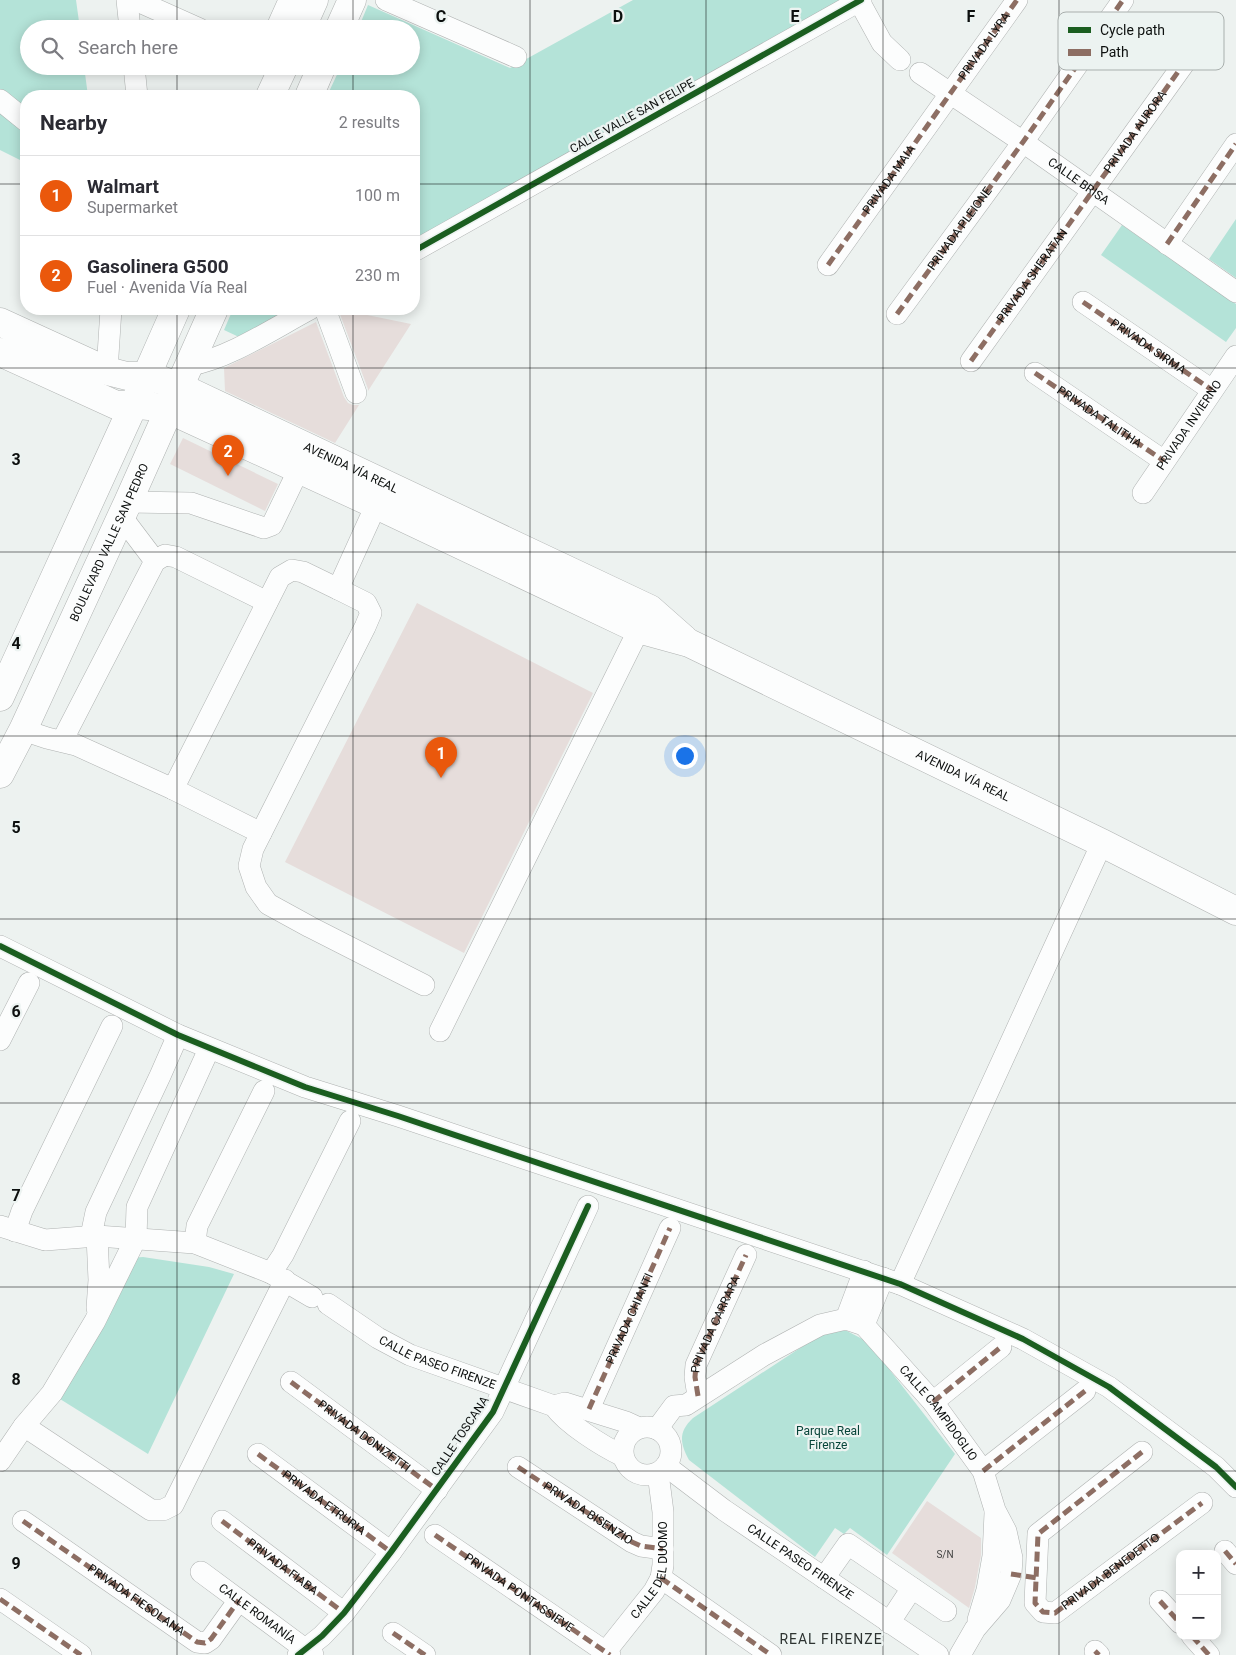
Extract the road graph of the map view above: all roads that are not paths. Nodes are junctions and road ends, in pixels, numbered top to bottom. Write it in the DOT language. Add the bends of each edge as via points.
graph roads {
  1 [pos="127,0"];
  2 [pos="135,0"];
  3 [pos="293,0"];
  4 [pos="314,0"];
  5 [pos="332,0"];
  6 [pos="352,0"];
  7 [pos="386,0"];
  8 [pos="1017,0"];
  9 [pos="1123,0"];
  10 [pos="860,1"];
  11 [pos="1115,12"];
  12 [pos="129,20"];
  13 [pos="180,20"];
  14 [pos="284,20"];
  15 [pos="305,20"];
  16 [pos="323,20"];
  17 [pos="343,20"];
  18 [pos="516,57"];
  19 [pos="900,60"];
  20 [pos="1074,70"];
  21 [pos="1179,70"];
  22 [pos="920,74"];
  23 [pos="135,75"];
  24 [pos="260,75"];
  25 [pos="280,75"];
  26 [pos="298,75"];
  27 [pos="318,75"];
  28 [pos="136,90"];
  29 [pos="253,90"];
  30 [pos="273,90"];
  31 [pos="291,90"];
  32 [pos="312,90"];
  33 [pos="951,93"];
  34 [pos="0,100"];
  35 [pos="20,116"];
  36 [pos="1023,142"];
  37 [pos="1236,144"];
  38 [pos="1093,192"];
  39 [pos="1167,244"];
  40 [pos="420,248"];
  41 [pos="828,265"];
  42 [pos="1236,292"];
  43 [pos="1084,302"];
  44 [pos="897,314"];
  45 [pos="113,315"];
  46 [pos="157,315"];
  47 [pos="174,315"];
  48 [pos="192,315"];
  49 [pos="209,315"];
  50 [pos="299,315"];
  51 [pos="327,315"];
  52 [pos="0,322"];
  53 [pos="0,352"];
  54 [pos="1236,356"];
  55 [pos="971,360"];
  56 [pos="1035,373"];
  57 [pos="149,388"];
  58 [pos="1212,390"];
  59 [pos="356,392"];
  60 [pos="1164,461"];
  61 [pos="299,470"];
  62 [pos="1143,493"];
  63 [pos="381,495"];
  64 [pos="125,509"];
  65 [pos="155,561"];
  66 [pos="338,589"];
  67 [pos="267,602"];
  68 [pos="644,619"];
  69 [pos="0,663"];
  70 [pos="0,697"];
  71 [pos="11,733"];
  72 [pos="62,741"];
  73 [pos="0,774"];
  74 [pos="173,790"];
  75 [pos="261,833"];
  76 [pos="1102,843"];
  77 [pos="1236,911"];
  78 [pos="0,946"];
  79 [pos="28,982"];
  80 [pos="424,985"];
  81 [pos="112,1026"];
  82 [pos="440,1031"];
  83 [pos="178,1036"];
  84 [pos="0,1040"];
  85 [pos="209,1049"];
  86 [pos="264,1092"];
  87 [pos="150,1097"];
  88 [pos="181,1112"];
  89 [pos="350,1121"];
  90 [pos="588,1206"];
  91 [pos="670,1228"];
  92 [pos="7,1229"];
  93 [pos="94,1236"];
  94 [pos="136,1238"];
  95 [pos="195,1243"];
  96 [pos="746,1255"];
  97 [pos="278,1276"];
  98 [pos="882,1278"];
  99 [pos="95,1321"];
  100 [pos="855,1322"];
  101 [pos="1001,1347"];
  102 [pos="291,1382"];
  103 [pos="504,1387"];
  104 [pos="1085,1391"];
  105 [pos="692,1400"];
  106 [pos="933,1402"];
  107 [pos="554,1406"];
  108 [pos="589,1409"];
  109 [pos="24,1426"];
  110 [pos="654,1431"];
  111 [pos="1142,1452"];
  112 [pos="258,1454"];
  113 [pos="623,1456"];
  114 [pos="0,1461"];
  115 [pos="518,1467"];
  116 [pos="662,1469"];
  117 [pos="983,1471"];
  118 [pos="1236,1487"];
  119 [pos="437,1490"];
  120 [pos="1202,1503"];
  121 [pos="23,1521"];
  122 [pos="222,1521"];
  123 [pos="434,1535"];
  124 [pos="663,1549"];
  125 [pos="391,1552"];
  126 [pos="1006,1563"];
  127 [pos="201,1572"];
  128 [pos="660,1578"];
  129 [pos="824,1578"];
  130 [pos="1037,1578"];
  131 [pos="912,1588"];
  132 [pos="0,1599"];
  133 [pos="239,1600"];
  134 [pos="1160,1601"];
  135 [pos="946,1611"];
  136 [pos="344,1613"];
  137 [pos="1176,1619"];
  138 [pos="889,1623"];
  139 [pos="393,1633"];
  140 [pos="1196,1640"];
  141 [pos="306,1653"];
  142 [pos="606,1654"];
  143 [pos="81,1655"];
  144 [pos="425,1655"];
  145 [pos="771,1655"];
  146 [pos="938,1655"];
  147 [pos="960,1655"];
  148 [pos="1209,1655"];
  1 -- 12 [label="street"];
  2 -- 13 [label="street"];
  3 -- 14 [label="main road"];
  4 -- 15 [label="main road"];
  5 -- 16 [label="main road"];
  6 -- 17 [label="main road"];
  7 -- 18 [label="street"];
  8 -- 33 [label="street, PRIVADA LYRA"];
  9 -- 11 [label="street, PRIVADA PLEIONE"];
  10 -- 19 [label="street" via="882,43"];
  10 -- 40 [label="street, CALLE VALLE SAN FELIPE"];
  20 -- 36 [label="street, PRIVADA PLEIONE"];
  21 -- 38 [label="street, PRIVADA AURORA"];
  22 -- 33 [label="street, CALLE BRISA"];
  23 -- 28 [label="street"];
  24 -- 29 [label="main road"];
  25 -- 30 [label="main road"];
  26 -- 31 [label="main road"];
  27 -- 32 [label="main road"];
  33 -- 36 [label="street, CALLE BRISA"];
  33 -- 41 [label="street, PRIVADA MAIA"];
  34 -- 35 [label="street"];
  36 -- 38 [label="street, CALLE BRISA"];
  36 -- 44 [label="street, PRIVADA PLEIONE"];
  37 -- 39 [label="street"];
  38 -- 39 [label="street, CALLE BRISA"];
  38 -- 55 [label="street, PRIVADA SHERATAN"];
  39 -- 42 [label="street, CALLE BRISA"];
  43 -- 58 [label="street, PRIVADA SIRMA"];
  45 -- 57 [label="street"];
  46 -- 57 [label="main road, BOULEVARD VALLE SAN PEDRO"];
  47 -- 57 [label="main road, BOULEVARD VALLE SAN PEDRO"];
  48 -- 57 [label="main road, BOULEVARD VALLE SAN PEDRO"];
  49 -- 57 [label="main road, BOULEVARD VALLE SAN PEDRO"];
  50 -- 57 [label="street"];
  51 -- 59 [label="street"];
  52 -- 57 [label="main road, AVENIDA VÍA REAL"];
  53 -- 57 [label="main road, AVENIDA VÍA REAL"];
  54 -- 58 [label="street, PRIVADA INVIERNO"];
  56 -- 60 [label="street, PRIVADA TALITHA"];
  57 -- 61 [label="main road, AVENIDA VÍA REAL"];
  57 -- 63 [label="main road, AVENIDA VÍA REAL"];
  57 -- 64 [label="main road, BOULEVARD VALLE SAN PEDRO"];
  57 -- 69 [label="main road, BOULEVARD VALLE SAN PEDRO"];
  57 -- 70 [label="main road, BOULEVARD VALLE SAN PEDRO"];
  57 -- 71 [label="main road, BOULEVARD VALLE SAN PEDRO"];
  58 -- 60 [label="street, PRIVADA INVIERNO"];
  60 -- 62 [label="street, PRIVADA INVIERNO"];
  61 -- 63 [label="main road, AVENIDA VÍA REAL"];
  61 -- 64 [label="street" via="272,525 264,528 191,503"];
  63 -- 66 [label="street"];
  63 -- 68 [label="main road, AVENIDA VÍA REAL"];
  64 -- 65 [label="street"];
  64 -- 71 [label="main road, BOULEVARD VALLE SAN PEDRO"];
  65 -- 67 [label="street" via="165,556 176,557"];
  65 -- 72 [label="street"];
  66 -- 67 [label="street" via="292,570 280,577"];
  66 -- 75 [label="street" via="366,603 371,613"];
  67 -- 74 [label="street"];
  68 -- 76 [label="main road, AVENIDA VÍA REAL"];
  68 -- 82 [label="street"];
  71 -- 72 [label="street"];
  71 -- 73 [label="main road, BOULEVARD VALLE SAN PEDRO"];
  72 -- 74 [label="street"];
  74 -- 75 [label="street"];
  75 -- 80 [label="street" via="252,849 249,866 256,887 268,904"];
  76 -- 77 [label="main road, AVENIDA VÍA REAL"];
  76 -- 98 [label="street"];
  78 -- 83 [label="street"];
  79 -- 84 [label="street"];
  81 -- 92 [label="street" via="22,1211"];
  83 -- 85 [label="street"];
  83 -- 87 [label="street"];
  85 -- 88 [label="street"];
  85 -- 98 [label="street" via="305,1087"];
  86 -- 95 [label="street" via="197,1226"];
  87 -- 88 [label="street"];
  87 -- 93 [label="street" via="96,1212"];
  88 -- 94 [label="street" via="137,1207"];
  89 -- 97 [label="street" via="283,1255"];
  90 -- 103 [label="street, CALLE TOSCANA"];
  91 -- 108 [label="street, PRIVADA CHIANTI"];
  92 -- 93 [label="street, CALLE PASEO FIRENZE" via="45,1240"];
  93 -- 94 [label="street, CALLE PASEO FIRENZE"];
  93 -- 99 [label="street" via="99,1280"];
  94 -- 95 [label="street, CALLE PASEO FIRENZE"];
  94 -- 99 [label="street"];
  95 -- 97 [label="street, CALLE PASEO FIRENZE"];
  96 -- 105 [label="street, PRIVADA CARRARA" via="696,1366"];
  97 -- 103 [label="street, CALLE PASEO FIRENZE" via="410,1355"];
  97 -- 109 [label="street" via="173,1506 151,1510"];
  98 -- 100 [label="street"];
  98 -- 118 [label="street" via="1023,1339 1109,1387 1216,1467"];
  99 -- 109 [label="street" via="52,1393"];
  100 -- 105 [label="street" via="820,1325 764,1354"];
  100 -- 106 [label="street, CALLE CAMPIDOGLIO"];
  101 -- 106 [label="street"];
  102 -- 119 [label="street, PRIVADA DONIZETTI"];
  103 -- 107 [label="street, CALLE PASEO FIRENZE"];
  103 -- 119 [label="street, CALLE TOSCANA" via="493,1412"];
  104 -- 117 [label="street"];
  105 -- 110 [label="street" via="674,1406"];
  106 -- 117 [label="street, CALLE CAMPIDOGLIO"];
  107 -- 108 [label="street, CALLE PASEO FIRENZE" via="565,1403"];
  107 -- 113 [label="street, CALLE PASEO FIRENZE" via="561,1415"];
  108 -- 110 [label="street, CALLE PASEO FIRENZE"];
  109 -- 114 [label="street"];
  110 -- 113 [label="street" via="630,1434 624,1444"];
  110 -- 116 [label="street" via="670,1445 670,1456"];
  111 -- 130 [label="street, PRIVADA BENEDETTO" via="1038,1534"];
  112 -- 125 [label="street, PRIVADA ETRURIA"];
  113 -- 116 [label="street" via="636,1473 647,1475"];
  115 -- 124 [label="street, PRIVADA BISENZIO" via="632,1542"];
  116 -- 124 [label="street, CALLE DEL DUOMO"];
  116 -- 129 [label="street, CALLE PASEO FIRENZE"];
  117 -- 126 [label="street, CALLE CAMPIDOGLIO"];
  119 -- 125 [label="street, CALLE TOSCANA"];
  120 -- 130 [label="street, PRIVADA BENEDETTO" via="1055,1613 1043,1612 1035,1603"];
  121 -- 133 [label="street, PRIVADA FIESOLANA" via="197,1642 211,1640"];
  122 -- 136 [label="street, PRIVADA FIABA"];
  123 -- 142 [label="street, PRIVADA PONTASSIEVE"];
  124 -- 128 [label="street, CALLE DEL DUOMO"];
  125 -- 136 [label="street, CALLE TOSCANA"];
  126 -- 130 [label="street"];
  126 -- 147 [label="street, CALLE CAMPIDOGLIO" via="1000,1600 975,1628"];
  127 -- 133 [label="street, CALLE ROMANÍA"];
  128 -- 142 [label="street, CALLE DEL DUOMO" via="654,1591"];
  128 -- 145 [label="street"];
  129 -- 131 [label="street" via="848,1544"];
  129 -- 138 [label="street, CALLE PASEO FIRENZE"];
  131 -- 135 [label="street"];
  131 -- 138 [label="street"];
  132 -- 143 [label="street"];
  133 -- 141 [label="street, CALLE ROMANÍA"];
  134 -- 137 [label="street"];
  136 -- 141 [label="street, CALLE TOSCANA"];
  138 -- 146 [label="street, CALLE PASEO FIRENZE"];
  139 -- 144 [label="street"];
  140 -- 148 [label="street"];
}
